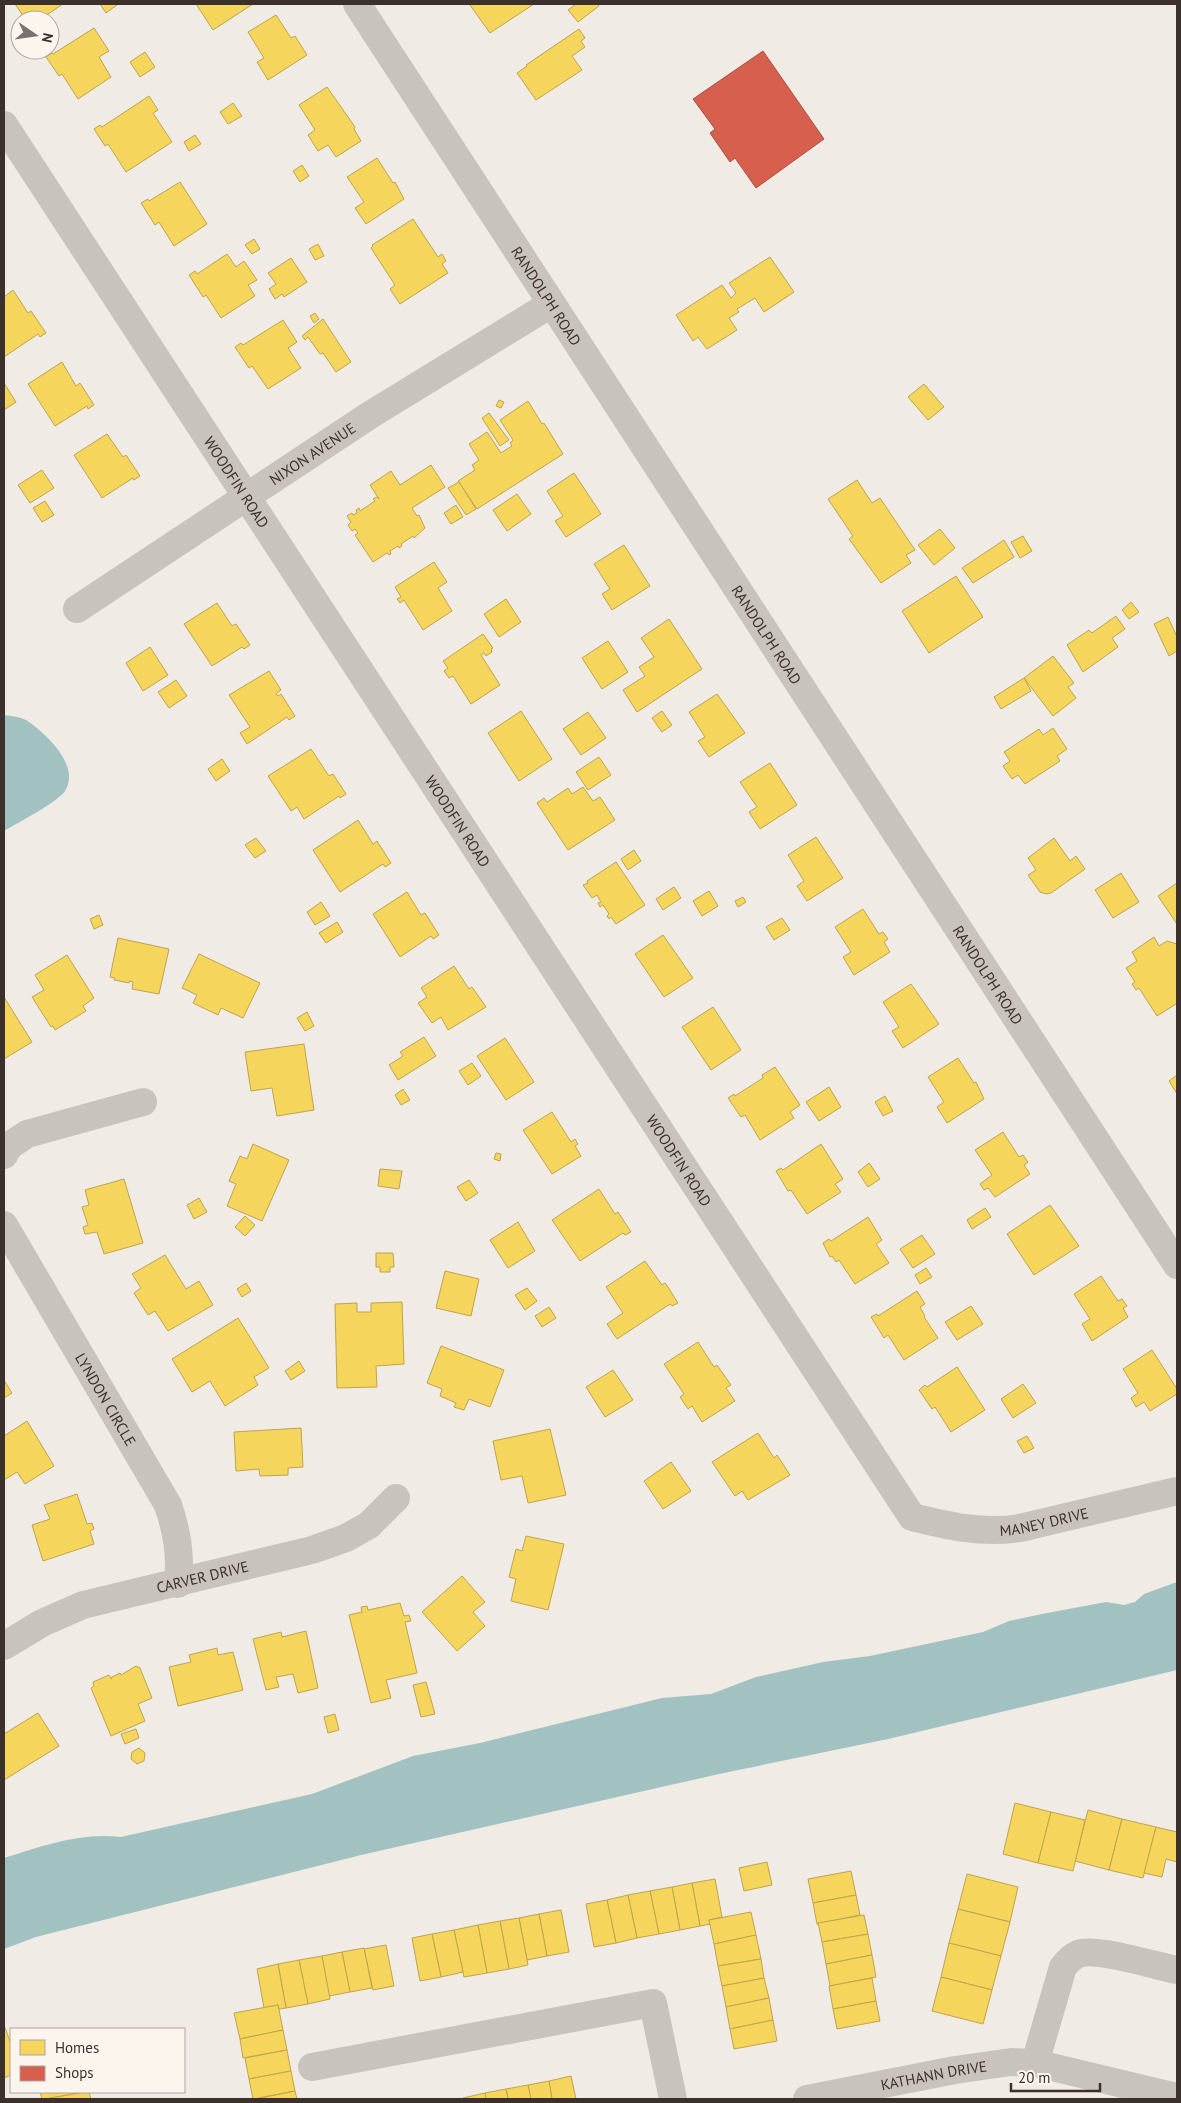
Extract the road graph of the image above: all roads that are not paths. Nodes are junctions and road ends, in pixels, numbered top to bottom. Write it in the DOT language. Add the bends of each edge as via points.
graph roads {
  1 [pos="357,4"];
  2 [pos="4,125"];
  3 [pos="552,304"];
  4 [pos="246,497"];
  5 [pos="77,609"];
  6 [pos="143,1102"];
  7 [pos="4,1155"];
  8 [pos="4,1225"];
  9 [pos="1177,1265"];
  10 [pos="1177,1491"];
  11 [pos="396,1498"];
  12 [pos="912,1517"];
  13 [pos="178,1584"];
  14 [pos="4,1646"];
  15 [pos="1177,1970"];
  16 [pos="1035,2063"];
  17 [pos="312,2068"];
  18 [pos="1177,2097"];
  19 [pos="673,2099"];
  20 [pos="807,2099"];
  1 -- 3 [label="street, RANDOLPH ROAD"];
  2 -- 4 [label="street, WOODFIN ROAD"];
  3 -- 4 [label="street, NIXON AVENUE" via="370,415"];
  3 -- 9 [label="street, RANDOLPH ROAD"];
  4 -- 5 [label="street, NIXON AVENUE"];
  4 -- 12 [label="street, WOODFIN ROAD"];
  6 -- 7 [label="street" via="27,1134 10,1146"];
  8 -- 13 [label="street, LYNDON CIRCLE" via="168,1505 178,1534"];
  10 -- 12 [label="street, MANEY DRIVE" via="997,1532 951,1527"];
  11 -- 13 [label="street, CARVER DRIVE" via="369,1525 346,1538 312,1550"];
  13 -- 14 [label="street, CARVER DRIVE" via="83,1605 42,1623"];
  15 -- 16 [label="street" via="1098,1952 1078,1954 1070,1959 1063,1966"];
  16 -- 18 [label="street, KATHANN DRIVE"];
  16 -- 20 [label="street, KATHANN DRIVE" via="993,2063"];
  17 -- 19 [label="street" via="653,2004"];
}
